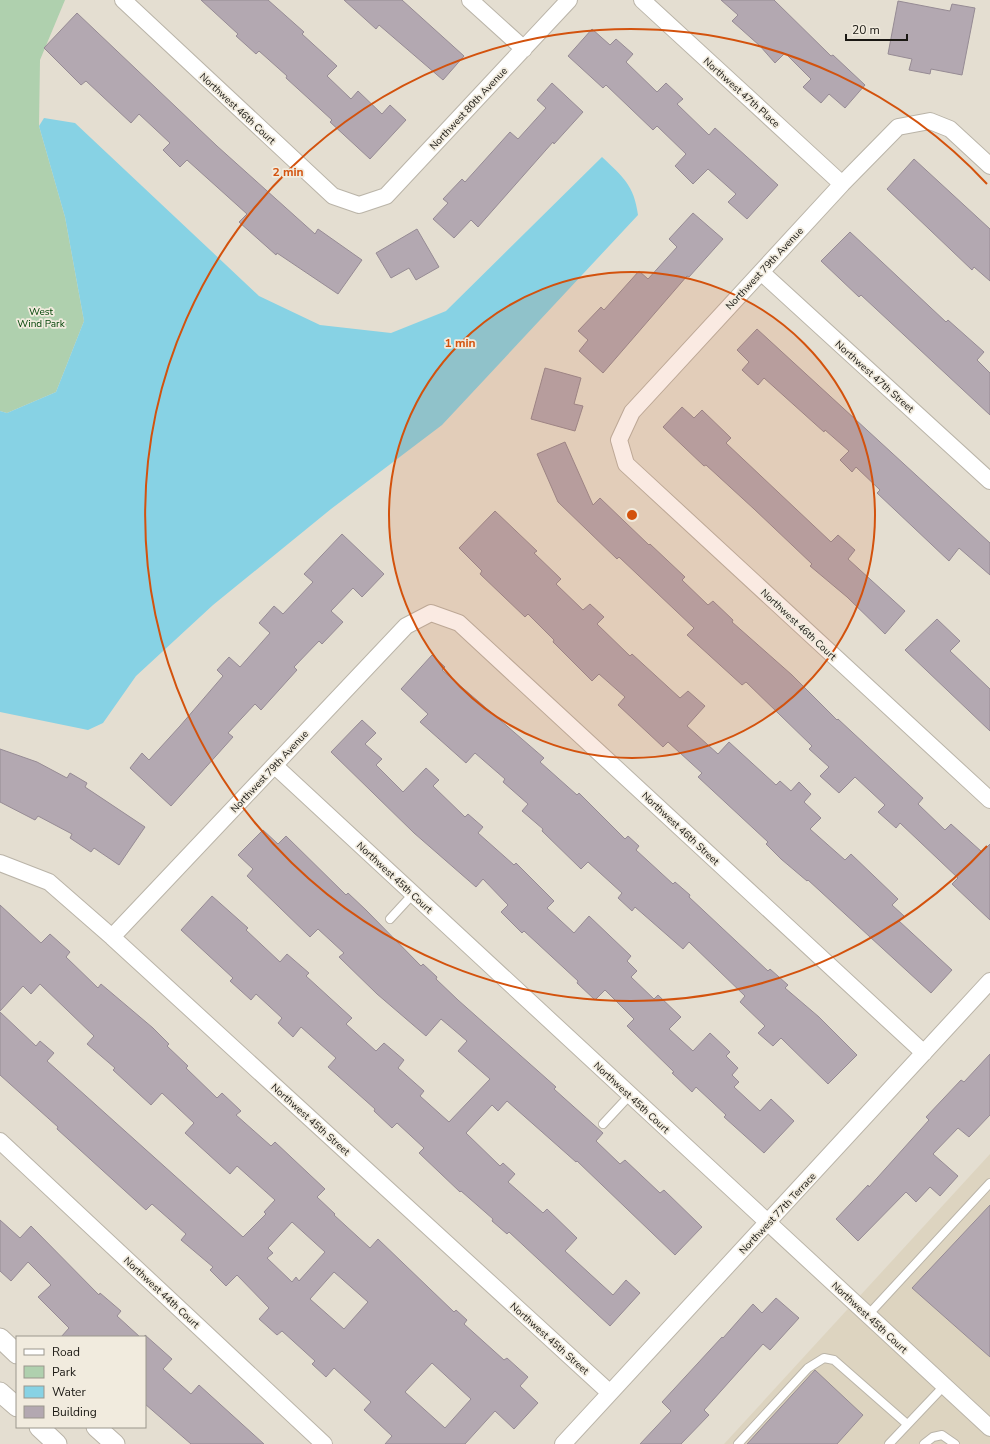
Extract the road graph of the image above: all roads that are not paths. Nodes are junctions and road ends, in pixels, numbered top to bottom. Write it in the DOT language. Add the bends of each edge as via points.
graph roads {
  1 [pos="123,0"];
  2 [pos="470,0"];
  3 [pos="569,0"];
  4 [pos="642,0"];
  5 [pos="524,49"];
  6 [pos="990,166"];
  7 [pos="842,184"];
  8 [pos="359,204"];
  9 [pos="761,272"];
  10 [pos="619,440"];
  11 [pos="990,481"];
  12 [pos="431,613"];
  13 [pos="275,766"];
  14 [pos="990,800"];
  15 [pos="0,863"];
  16 [pos="413,894"];
  17 [pos="390,919"];
  18 [pos="112,937"];
  19 [pos="990,981"];
  20 [pos="924,1053"];
  21 [pos="630,1095"];
  22 [pos="603,1124"];
  23 [pos="0,1141"];
  24 [pos="990,1183"];
  25 [pos="768,1223"];
  26 [pos="868,1315"];
  27 [pos="0,1338"];
  28 [pos="16,1353"];
  29 [pos="944,1386"];
  30 [pos="0,1392"];
  31 [pos="610,1393"];
  32 [pos="16,1406"];
  33 [pos="907,1424"];
  34 [pos="40,1428"];
  35 [pos="97,1428"];
  36 [pos="990,1428"];
  37 [pos="57,1444"];
  38 [pos="114,1444"];
  39 [pos="324,1444"];
  40 [pos="563,1444"];
  41 [pos="738,1444"];
  42 [pos="889,1444"];
  43 [pos="924,1444"];
  44 [pos="955,1444"];
  1 -- 8 [label="street, Northwest 46th Court" via="333,196"];
  2 -- 5 [label="street"];
  3 -- 5 [label="street, Northwest 80th Avenue"];
  4 -- 7 [label="street, Northwest 47th Place"];
  5 -- 8 [label="street, Northwest 80th Avenue" via="386,196"];
  6 -- 7 [label="street, Northwest 79th Avenue" via="950,129 930,121 898,127"];
  7 -- 9 [label="street, Northwest 79th Avenue"];
  9 -- 10 [label="street, Northwest 79th Avenue" via="632,412"];
  9 -- 11 [label="street, Northwest 47th Street"];
  10 -- 14 [label="street, Northwest 46th Court" via="626,464"];
  12 -- 13 [label="street, Northwest 79th Avenue" via="406,626"];
  12 -- 20 [label="street, Northwest 46th Street" via="459,623"];
  13 -- 16 [label="street, Northwest 45th Court"];
  13 -- 18 [label="street, Northwest 79th Avenue"];
  15 -- 18 [label="street, Northwest 45th Street" via="49,882"];
  16 -- 17 [label="lane"];
  16 -- 21 [label="street, Northwest 45th Court"];
  18 -- 31 [label="street, Northwest 45th Street"];
  19 -- 20 [label="street, Northwest 77th Terrace"];
  20 -- 25 [label="street, Northwest 77th Terrace"];
  21 -- 22 [label="lane"];
  21 -- 25 [label="street, Northwest 45th Court"];
  23 -- 39 [label="street, Northwest 44th Court"];
  24 -- 26 [label="lane"];
  25 -- 26 [label="street, Northwest 45th Court"];
  25 -- 31 [label="street, Northwest 77th Terrace"];
  26 -- 29 [label="street, Northwest 45th Court"];
  27 -- 28 [label="street"];
  29 -- 33 [label="lane"];
  29 -- 36 [label="street, Northwest 45th Court"];
  30 -- 32 [label="street"];
  31 -- 40 [label="street, Northwest 77th Terrace"];
  33 -- 41 [label="lane" via="834,1360 824,1358 808,1368"];
  33 -- 42 [label="lane"];
  34 -- 37 [label="street"];
  35 -- 38 [label="street"];
  43 -- 44 [label="lane" via="933,1437 942,1435"];
}
